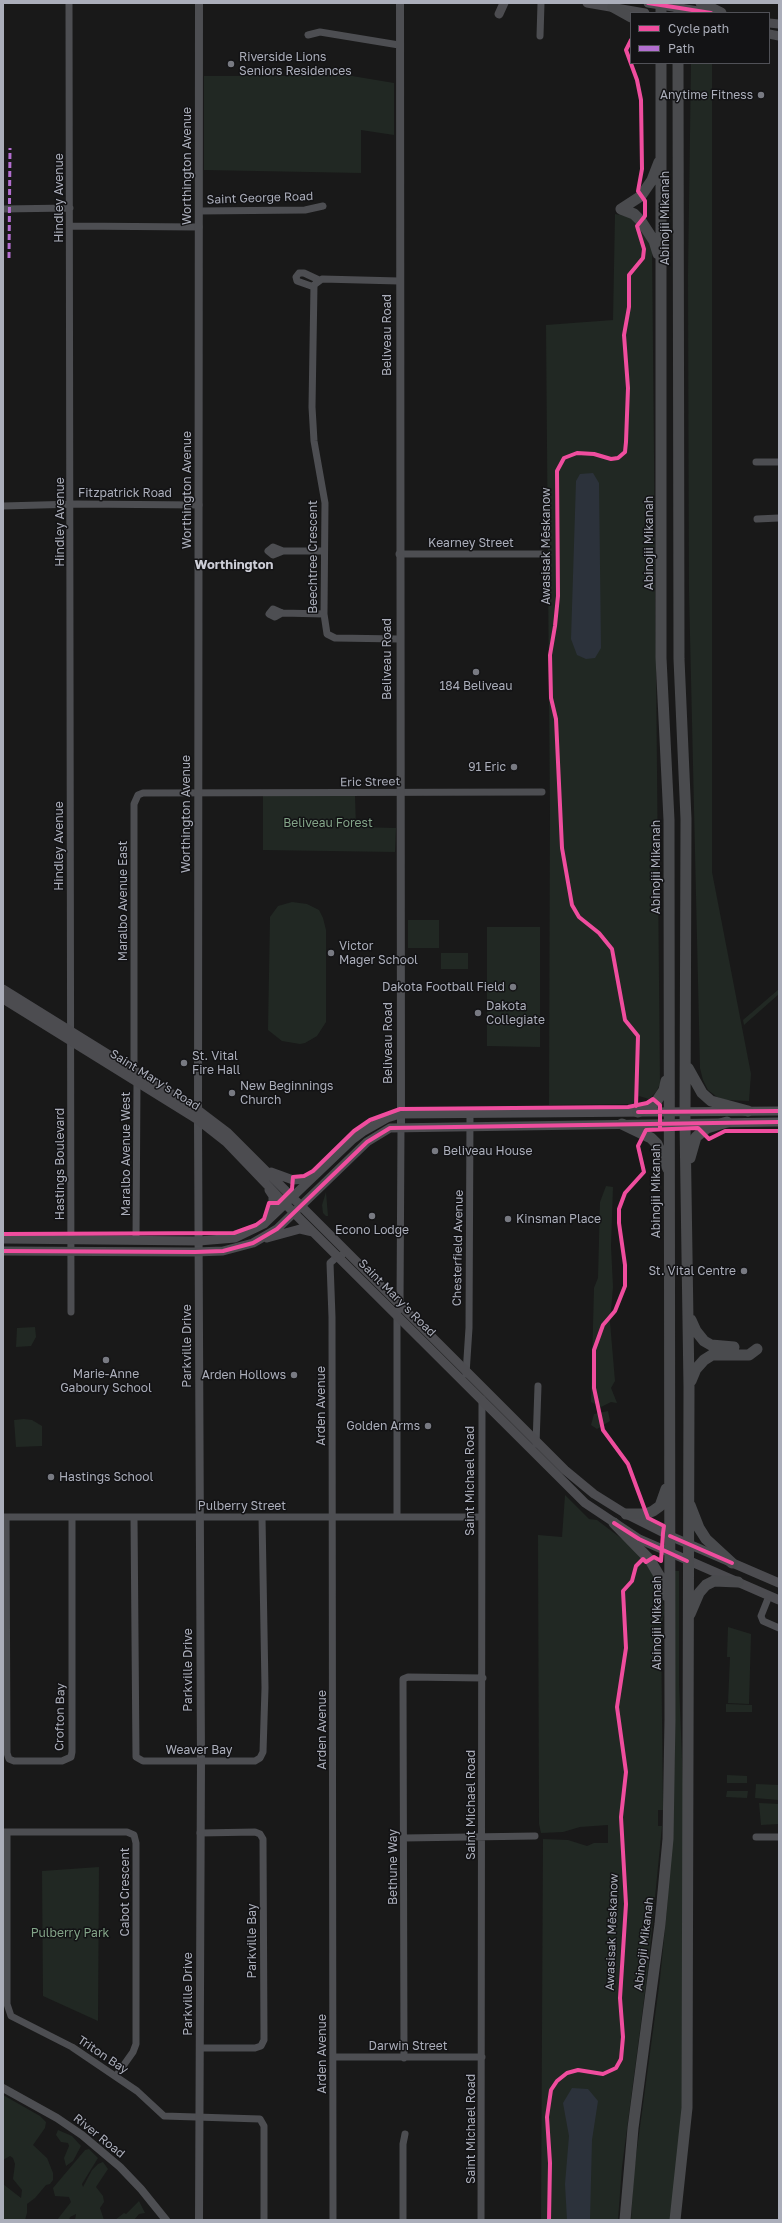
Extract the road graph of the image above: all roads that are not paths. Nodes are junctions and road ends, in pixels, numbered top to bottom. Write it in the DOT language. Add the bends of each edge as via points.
graph roads {
  1 [pos="69,3"];
  2 [pos="199,3"];
  3 [pos="400,3"];
  4 [pos="504,3"];
  5 [pos="541,3"];
  6 [pos="587,3"];
  7 [pos="648,3"];
  8 [pos="701,3"];
  9 [pos="613,7"];
  10 [pos="661,7"];
  11 [pos="679,8"];
  12 [pos="640,12"];
  13 [pos="705,12"];
  14 [pos="719,12"];
  15 [pos="499,14"];
  16 [pos="630,16"];
  17 [pos="308,35"];
  18 [pos="540,36"];
  19 [pos="399,45"];
  20 [pos="657,64"];
  21 [pos="661,64"];
  22 [pos="678,64"];
  23 [pos="681,64"];
  24 [pos="677,81"];
  25 [pos="661,83"];
  26 [pos="662,152"];
  27 [pos="323,206"];
  28 [pos="70,208"];
  29 [pos="3,209"];
  30 [pos="199,211"];
  31 [pos="70,226"];
  32 [pos="199,227"];
  33 [pos="662,264"];
  34 [pos="319,280"];
  35 [pos="400,281"];
  36 [pos="314,287"];
  37 [pos="756,462"];
  38 [pos="779,462"];
  39 [pos="71,504"];
  40 [pos="199,505"];
  41 [pos="3,506"];
  42 [pos="779,518"];
  43 [pos="756,519"];
  44 [pos="283,551"];
  45 [pos="324,552"];
  46 [pos="399,554"];
  47 [pos="542,554"];
  48 [pos="282,614"];
  49 [pos="324,614"];
  50 [pos="399,638"];
  51 [pos="542,792"];
  52 [pos="198,793"];
  53 [pos="400,793"];
  54 [pos="5,995"];
  55 [pos="70,1029"];
  56 [pos="71,1041"];
  57 [pos="669,1065"];
  58 [pos="687,1066"];
  59 [pos="134,1069"];
  60 [pos="137,1082"];
  61 [pos="179,1103"];
  62 [pos="198,1110"];
  63 [pos="748,1111"];
  64 [pos="779,1111"];
  65 [pos="638,1112"];
  66 [pos="400,1114"];
  67 [pos="470,1114"];
  68 [pos="560,1114"];
  69 [pos="670,1117"];
  70 [pos="686,1117"];
  71 [pos="198,1120"];
  72 [pos="727,1122"];
  73 [pos="779,1122"];
  74 [pos="622,1124"];
  75 [pos="560,1125"];
  76 [pos="470,1126"];
  77 [pos="400,1127"];
  78 [pos="686,1172"];
  79 [pos="262,1173"];
  80 [pos="319,1173"];
  81 [pos="670,1175"];
  82 [pos="289,1201"];
  83 [pos="302,1207"];
  84 [pos="295,1214"];
  85 [pos="264,1224"];
  86 [pos="314,1232"];
  87 [pos="3,1239"];
  88 [pos="262,1239"];
  89 [pos="70,1240"];
  90 [pos="136,1240"];
  91 [pos="199,1241"];
  92 [pos="3,1251"];
  93 [pos="70,1251"];
  94 [pos="200,1252"];
  95 [pos="350,1255"];
  96 [pos="338,1256"];
  97 [pos="398,1310"];
  98 [pos="71,1312"];
  99 [pos="689,1313"];
  100 [pos="465,1376"];
  101 [pos="538,1386"];
  102 [pos="689,1387"];
  103 [pos="484,1396"];
  104 [pos="535,1446"];
  105 [pos="669,1471"];
  106 [pos="688,1497"];
  107 [pos="626,1514"];
  108 [pos="134,1516"];
  109 [pos="332,1516"];
  110 [pos="5,1517"];
  111 [pos="72,1517"];
  112 [pos="199,1517"];
  113 [pos="262,1517"];
  114 [pos="397,1517"];
  115 [pos="481,1517"];
  116 [pos="614,1523"];
  117 [pos="670,1536"];
  118 [pos="688,1544"];
  119 [pos="670,1553"];
  120 [pos="687,1561"];
  121 [pos="732,1563"];
  122 [pos="738,1582"];
  123 [pos="779,1583"];
  124 [pos="768,1596"];
  125 [pos="779,1600"];
  126 [pos="670,1604"];
  127 [pos="687,1622"];
  128 [pos="779,1628"];
  129 [pos="483,1678"];
  130 [pos="201,1761"];
  131 [pos="5,1832"];
  132 [pos="200,1833"];
  133 [pos="535,1836"];
  134 [pos="756,1837"];
  135 [pos="779,1837"];
  136 [pos="404,1838"];
  137 [pos="482,1838"];
  138 [pos="200,2048"];
  139 [pos="334,2057"];
  140 [pos="482,2057"];
  141 [pos="404,2058"];
  142 [pos="116,2076"];
  143 [pos="3,2088"];
  144 [pos="199,2119"];
  145 [pos="405,2134"];
  146 [pos="166,2220"];
  147 [pos="199,2220"];
  148 [pos="264,2220"];
  149 [pos="333,2220"];
  150 [pos="403,2220"];
  151 [pos="481,2220"];
  152 [pos="625,2220"];
  153 [pos="675,2220"];
  1 -- 28 [label="street, Hindley Avenue"];
  2 -- 30 [label="street, Worthington Avenue"];
  3 -- 19 [label="street, Beliveau Road"];
  4 -- 15 [label="main road"];
  5 -- 18 [label="street"];
  6 -- 9 [label="main road"];
  7 -- 10 [label="main road"];
  8 -- 14 [label="main road"];
  9 -- 12 [label="main road"];
  9 -- 16 [label="main road"];
  10 -- 11 [label="main road"];
  11 -- 13 [label="main road"];
  17 -- 19 [label="street" via="320,32"];
  19 -- 35 [label="street, Beliveau Road"];
  20 -- 25 [label="main road"];
  21 -- 25 [label="main road, Abinojii Mikanah"];
  22 -- 24 [label="main road, Abinojii Mikanah"];
  23 -- 24 [label="main road"];
  24 -- 58 [label="main road, Abinojii Mikanah" via="679,651 686,819"];
  25 -- 26 [label="main road, Abinojii Mikanah"];
  26 -- 33 [label="main road, Abinojii Mikanah"];
  26 -- 33 [label="main road" via="652,180 641,196 621,209 634,214 641,221 654,241"];
  27 -- 30 [label="street, Saint George Road" via="305,210"];
  28 -- 29 [label="street"];
  28 -- 31 [label="street, Hindley Avenue"];
  30 -- 32 [label="street, Worthington Avenue"];
  31 -- 32 [label="street"];
  31 -- 39 [label="street, Hindley Avenue"];
  32 -- 40 [label="street, Worthington Avenue"];
  33 -- 57 [label="main road, Abinojii Mikanah" via="662,658 669,820"];
  34 -- 35 [label="street"];
  34 -- 36 [label="street"];
  34 -- 36 [label="street" via="304,273 299,273 296,277 297,281"];
  35 -- 46 [label="street, Beliveau Road"];
  36 -- 45 [label="street, Beechtree Crescent" via="312,427 325,503"];
  37 -- 38 [label="street"];
  39 -- 40 [label="street, Fitzpatrick Road"];
  39 -- 41 [label="street, Fitzpatrick Road"];
  39 -- 55 [label="street, Hindley Avenue"];
  40 -- 52 [label="street, Worthington Avenue"];
  42 -- 43 [label="street"];
  44 -- 45 [label="street"];
  45 -- 49 [label="street, Beechtree Crescent"];
  46 -- 47 [label="street, Kearney Street"];
  46 -- 50 [label="street, Beliveau Road"];
  48 -- 49 [label="street"];
  49 -- 50 [label="street, Beechtree Crescent" via="326,634 330,636"];
  50 -- 53 [label="street, Beliveau Road"];
  51 -- 53 [label="street, Eric Street"];
  52 -- 53 [label="street, Eric Street"];
  52 -- 59 [label="street, Maralbo Avenue East" via="143,793 135,800"];
  52 -- 62 [label="street, Worthington Avenue"];
  53 -- 66 [label="street, Beliveau Road"];
  54 -- 55 [label="main road, Saint Mary's Road"];
  54 -- 56 [label="main road, Saint Mary's Road"];
  55 -- 56 [label="street, Hindley Avenue"];
  55 -- 59 [label="main road, Saint Mary's Road"];
  56 -- 60 [label="main road, Saint Mary's Road"];
  56 -- 89 [label="street, Hastings Boulevard"];
  57 -- 65 [label="main road" via="661,1097 649,1108"];
  57 -- 69 [label="main road, Abinojii Mikanah"];
  58 -- 63 [label="main road" via="702,1093 712,1101"];
  58 -- 70 [label="main road, Abinojii Mikanah"];
  59 -- 60 [label="street, Maralbo Avenue West"];
  59 -- 61 [label="main road, Saint Mary's Road"];
  60 -- 61 [label="main road, Saint Mary's Road"];
  60 -- 90 [label="street, Maralbo Avenue West"];
  61 -- 62 [label="main road, Saint Mary's Road"];
  61 -- 71 [label="main road, Saint Mary's Road"];
  62 -- 71 [label="street, Worthington Avenue"];
  62 -- 79 [label="main road, Saint Mary's Road" via="227,1132"];
  63 -- 64 [label="main road"];
  63 -- 70 [label="main road"];
  65 -- 68 [label="main road"];
  65 -- 69 [label="main road"];
  66 -- 67 [label="main road"];
  66 -- 77 [label="street, Beliveau Road"];
  66 -- 80 [label="main road" via="364,1130"];
  67 -- 68 [label="main road"];
  67 -- 76 [label="street, Chesterfield Avenue"];
  68 -- 75 [label="main road"];
  69 -- 70 [label="main road"];
  69 -- 74 [label="main road"];
  69 -- 81 [label="main road, Abinojii Mikanah"];
  70 -- 72 [label="main road"];
  70 -- 78 [label="main road, Abinojii Mikanah"];
  71 -- 79 [label="main road, Saint Mary's Road"];
  71 -- 91 [label="street, Parkville Drive"];
  72 -- 73 [label="main road"];
  72 -- 78 [label="main road" via="708,1128 696,1137"];
  74 -- 75 [label="main road"];
  74 -- 81 [label="main road" via="644,1134 656,1144"];
  75 -- 76 [label="main road"];
  76 -- 77 [label="main road"];
  76 -- 100 [label="street, Chesterfield Avenue"];
  77 -- 83 [label="main road" via="390,1128 366,1142"];
  77 -- 97 [label="street, Beliveau Road"];
  78 -- 99 [label="main road, Abinojii Mikanah"];
  79 -- 80 [label="main road" via="293,1180 305,1179"];
  79 -- 82 [label="main road, Saint Mary's Road"];
  79 -- 85 [label="main road" via="273,1196 273,1211"];
  80 -- 82 [label="main road"];
  81 -- 105 [label="main road, Abinojii Mikanah"];
  82 -- 83 [label="main road, Saint Mary's Road"];
  82 -- 84 [label="main road, Saint Mary's Road"];
  82 -- 85 [label="main road"];
  83 -- 84 [label="main road"];
  83 -- 95 [label="main road, Saint Mary's Road"];
  84 -- 86 [label="main road, Saint Mary's Road"];
  84 -- 88 [label="main road"];
  85 -- 91 [label="main road" via="236,1238"];
  86 -- 88 [label="main road" via="300,1229"];
  86 -- 96 [label="main road, Saint Mary's Road"];
  87 -- 89 [label="main road"];
  88 -- 94 [label="main road" via="223,1251"];
  89 -- 90 [label="main road"];
  89 -- 93 [label="street, Hastings Boulevard"];
  90 -- 91 [label="main road"];
  91 -- 94 [label="street, Parkville Drive"];
  92 -- 93 [label="main road"];
  93 -- 94 [label="main road"];
  93 -- 98 [label="street, Hastings Boulevard"];
  94 -- 112 [label="street, Parkville Drive"];
  95 -- 96 [label="street"];
  95 -- 97 [label="main road, Saint Mary's Road"];
  96 -- 97 [label="main road, Saint Mary's Road"];
  96 -- 109 [label="street, Arden Avenue" via="330,1263"];
  97 -- 100 [label="main road, Saint Mary's Road"];
  97 -- 114 [label="street"];
  99 -- 102 [label="main road, Abinojii Mikanah"];
  99 -- 102 [label="main road" via="696,1332 711,1345 757,1349 749,1354 712,1355 696,1369"];
  100 -- 103 [label="main road, Saint Mary's Road"];
  101 -- 104 [label="street"];
  102 -- 106 [label="main road, Abinojii Mikanah"];
  103 -- 104 [label="main road, Saint Mary's Road"];
  103 -- 115 [label="street, Saint Michael Road"];
  104 -- 107 [label="main road, Saint Mary's Road" via="594,1494"];
  104 -- 116 [label="main road, Saint Mary's Road" via="585,1503"];
  105 -- 107 [label="main road" via="660,1506 646,1514"];
  105 -- 117 [label="main road, Abinojii Mikanah"];
  106 -- 118 [label="main road, Abinojii Mikanah"];
  106 -- 121 [label="main road" via="698,1528"];
  107 -- 117 [label="main road, Saint Mary's Road"];
  108 -- 111 [label="street, Pulberry Street"];
  108 -- 112 [label="street, Pulberry Street"];
  108 -- 130 [label="street, Weaver Bay" via="136,1757 143,1761"];
  109 -- 113 [label="street, Pulberry Street"];
  109 -- 114 [label="street, Pulberry Street"];
  109 -- 139 [label="street, Arden Avenue"];
  110 -- 111 [label="street, Pulberry Street"];
  110 -- 111 [label="street, Crofton Bay" via="7,1754 9,1759 14,1761 62,1761 71,1757"];
  112 -- 113 [label="street, Pulberry Street"];
  112 -- 130 [label="street, Parkville Drive"];
  113 -- 130 [label="street, Weaver Bay" via="265,1680 263,1752 260,1758 254,1761"];
  114 -- 115 [label="street, Pulberry Street"];
  115 -- 129 [label="street, Saint Michael Road"];
  116 -- 119 [label="main road, Saint Mary's Road"];
  116 -- 126 [label="main road" via="650,1560 660,1577"];
  117 -- 118 [label="main road, Saint Mary's Road"];
  117 -- 119 [label="main road, Abinojii Mikanah"];
  118 -- 120 [label="main road, Abinojii Mikanah"];
  118 -- 121 [label="main road, Saint Mary's Road"];
  119 -- 120 [label="main road, Saint Mary's Road"];
  119 -- 126 [label="main road, Abinojii Mikanah"];
  120 -- 122 [label="main road, Saint Mary's Road"];
  120 -- 127 [label="main road, Abinojii Mikanah"];
  121 -- 123 [label="main road, Saint Mary's Road"];
  122 -- 124 [label="main road, Saint Mary's Road"];
  122 -- 127 [label="main road" via="714,1581 706,1585 694,1602"];
  124 -- 125 [label="main road, Saint Mary's Road"];
  124 -- 128 [label="street" via="761,1616 763,1621"];
  126 -- 152 [label="main road, Abinojii Mikanah" via="668,1839 660,1924 633,2128"];
  127 -- 153 [label="main road, Abinojii Mikanah" via="688,2108"];
  129 -- 136 [label="street, Bethune Way" via="406,1677 403,1680"];
  129 -- 137 [label="street, Saint Michael Road"];
  130 -- 132 [label="street, Parkville Drive"];
  131 -- 142 [label="street, Triton Bay" via="8,2010 15,2019 65,2043"];
  131 -- 142 [label="street, Cabot Crescent" via="128,1832 136,1839 136,2044"];
  132 -- 138 [label="street, Parkville Drive"];
  132 -- 138 [label="street, Parkville Bay" via="255,1832 263,1839 264,2032 263,2044 255,2048"];
  133 -- 137 [label="street"];
  134 -- 135 [label="street"];
  136 -- 137 [label="street"];
  136 -- 141 [label="street, Bethune Way"];
  137 -- 140 [label="street, Saint Michael Road"];
  138 -- 144 [label="street, Parkville Drive"];
  139 -- 141 [label="street, Darwin Street"];
  139 -- 149 [label="street, Arden Avenue"];
  140 -- 141 [label="street, Darwin Street"];
  140 -- 151 [label="street, Saint Michael Road"];
  142 -- 144 [label="street, Triton Bay" via="164,2116"];
  143 -- 146 [label="street, River Road" via="57,2118 94,2145 141,2189"];
  144 -- 147 [label="street, Parkville Drive"];
  144 -- 148 [label="street, Triton Bay" via="256,2118 263,2122"];
  145 -- 150 [label="street"];
}
